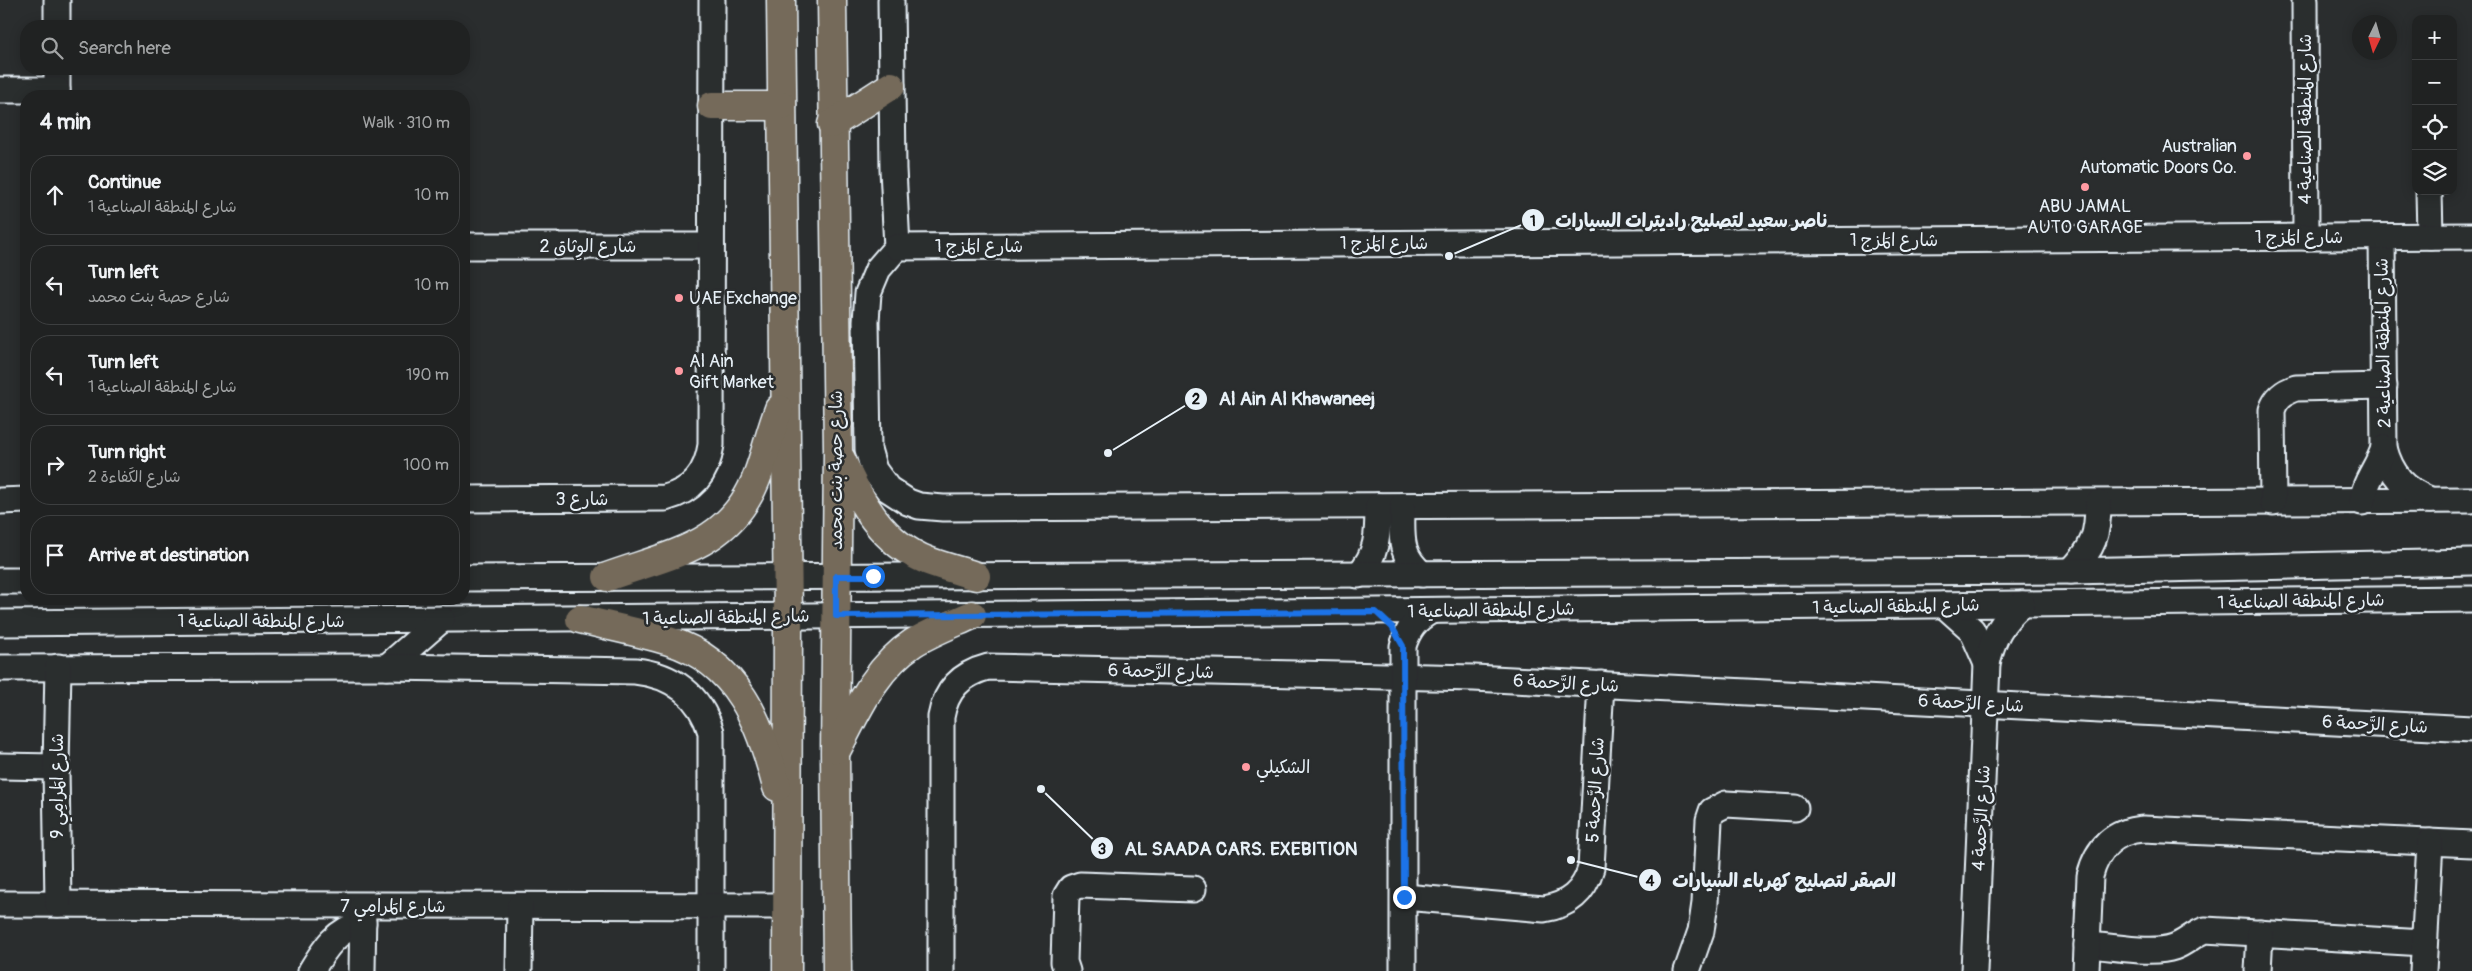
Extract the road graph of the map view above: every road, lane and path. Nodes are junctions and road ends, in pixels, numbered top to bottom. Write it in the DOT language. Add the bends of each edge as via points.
graph roads {
  1 [pos="57,0"];
  2 [pos="712,0"];
  3 [pos="782,0"];
  4 [pos="832,0"];
  5 [pos="891,0"];
  6 [pos="2304,0"];
  7 [pos="57,20"];
  8 [pos="57,85"];
  9 [pos="892,86"];
  10 [pos="0,90"];
  11 [pos="712,106"];
  12 [pos="782,106"];
  13 [pos="832,124"];
  14 [pos="2429,195"];
  15 [pos="2430,236"];
  16 [pos="2472,236"];
  17 [pos="2306,237"];
  18 [pos="2382,237"];
  19 [pos="470,246"];
  20 [pos="711,246"];
  21 [pos="896,247"];
  22 [pos="2384,386"];
  23 [pos="785,393"];
  24 [pos="2384,448"];
  25 [pos="838,450"];
  26 [pos="470,499"];
  27 [pos="20,500"];
  28 [pos="2430,500"];
  29 [pos="2472,500"];
  30 [pos="0,501"];
  31 [pos="2273,502"];
  32 [pos="2362,502"];
  33 [pos="2098,503"];
  34 [pos="1378,506"];
  35 [pos="1402,506"];
  36 [pos="2098,530"];
  37 [pos="2472,562"];
  38 [pos="2124,569"];
  39 [pos="2071,570"];
  40 [pos="1641,573"];
  41 [pos="1422,574"];
  42 [pos="787,575"];
  43 [pos="1358,575"];
  44 [pos="836,576"];
  45 [pos="976,576"];
  46 [pos="607,577"];
  47 [pos="470,578"];
  48 [pos="0,581"];
  49 [pos="20,581"];
  50 [pos="2472,599"];
  51 [pos="2022,604"];
  52 [pos="1944,605"];
  53 [pos="1602,609"];
  54 [pos="1431,611"];
  55 [pos="1376,612"];
  56 [pos="972,615"];
  57 [pos="788,616"];
  58 [pos="836,616"];
  59 [pos="442,619"];
  60 [pos="580,619"];
  61 [pos="0,623"];
  62 [pos="1403,646"];
  63 [pos="1988,664"];
  64 [pos="387,666"];
  65 [pos="58,667"];
  66 [pos="0,668"];
  67 [pos="1404,677"];
  68 [pos="1601,684"];
  69 [pos="1986,704"];
  70 [pos="2472,729"];
  71 [pos="835,753"];
  72 [pos="0,766"];
  73 [pos="56,767"];
  74 [pos="1795,808"];
  75 [pos="786,822"];
  76 [pos="2430,842"];
  77 [pos="2472,844"];
  78 [pos="1193,889"];
  79 [pos="1404,897"];
  80 [pos="0,904"];
  81 [pos="58,904"];
  82 [pos="520,906"];
  83 [pos="712,906"];
  84 [pos="786,906"];
  85 [pos="363,915"];
  86 [pos="2260,933"];
  87 [pos="2424,943"];
  88 [pos="2087,945"];
  89 [pos="311,971"];
  90 [pos="362,971"];
  91 [pos="519,971"];
  92 [pos="711,971"];
  93 [pos="787,971"];
  94 [pos="837,971"];
  95 [pos="941,971"];
  96 [pos="1067,971"];
  97 [pos="1403,971"];
  98 [pos="1687,971"];
  99 [pos="1974,971"];
  100 [pos="2086,971"];
  101 [pos="2258,971"];
  102 [pos="2423,971"];
  1 -- 7 [label="street"];
  2 -- 11 [label="street"];
  3 -- 12 [label="main road"];
  4 -- 13 [label="main road, شارع حصة بنت محمد"];
  5 -- 9 [label="street"];
  6 -- 17 [label="street, شارع المنطقة الصناعية 4"];
  8 -- 10 [label="street"];
  9 -- 13 [label="main road"];
  9 -- 21 [label="street"];
  11 -- 12 [label="main road"];
  11 -- 20 [label="street"];
  12 -- 23 [label="main road"];
  13 -- 25 [label="main road, شارع حصة بنت محمد"];
  14 -- 15 [label="street"];
  15 -- 16 [label="street, شارع المَزج 1"];
  15 -- 18 [label="street, شارع المَزج 1"];
  17 -- 18 [label="street, شارع المَزج 1"];
  17 -- 21 [label="street, شارع المَزج 1"];
  18 -- 22 [label="street, شارع المنطقة الصناعية 2"];
  19 -- 20 [label="street, شارع الوِثاق 2"];
  20 -- 26 [label="street, شارع 3" via="711,445 707,465 696,482 682,493 657,499"];
  21 -- 34 [label="street" via="878,269 868,299 868,449 880,480 908,502 942,508"];
  22 -- 24 [label="street, شارع المنطقة الصناعية 2"];
  22 -- 31 [label="street" via="2296,388 2277,399 2272,410"];
  23 -- 42 [label="main road"];
  23 -- 46 [label="main road" via="754,483 728,522 714,535 680,554"];
  24 -- 28 [label="street, شارع المنطقة الصناعية 2" via="2387,460 2400,481"];
  24 -- 32 [label="street, شارع المنطقة الصناعية 2" via="2365,488"];
  25 -- 44 [label="main road, شارع حصة بنت محمد"];
  25 -- 45 [label="main road" via="864,507 887,534 928,561"];
  27 -- 30 [label="street"];
  28 -- 29 [label="street"];
  28 -- 32 [label="street"];
  31 -- 32 [label="street"];
  31 -- 33 [label="street"];
  33 -- 35 [label="street"];
  33 -- 36 [label="street"];
  34 -- 35 [label="street"];
  34 -- 43 [label="street" via="1377,541"];
  35 -- 41 [label="street" via="1404,550 1408,560"];
  36 -- 38 [label="street" via="2108,552"];
  36 -- 39 [label="street" via="2087,552"];
  37 -- 38 [label="street, شارع المنطقة الصناعية 1"];
  38 -- 39 [label="street, شارع المنطقة الصناعية 1"];
  39 -- 40 [label="street, شارع المنطقة الصناعية 1"];
  40 -- 41 [label="street, شارع المنطقة الصناعية 1"];
  40 -- 53 [label="street" via="1611,586 1604,596"];
  41 -- 43 [label="street, شارع المنطقة الصناعية 1"];
  42 -- 44 [label="street, شارع المنطقة الصناعية 1"];
  42 -- 46 [label="street, شارع المنطقة الصناعية 1"];
  42 -- 57 [label="main road"];
  43 -- 45 [label="street, شارع المنطقة الصناعية 1"];
  44 -- 45 [label="street, شارع المنطقة الصناعية 1"];
  44 -- 58 [label="main road, شارع حصة بنت محمد"];
  46 -- 47 [label="street, شارع المنطقة الصناعية 1"];
  48 -- 49 [label="street"];
  50 -- 51 [label="street, شارع المنطقة الصناعية 1"];
  51 -- 52 [label="street, شارع المنطقة الصناعية 1"];
  51 -- 63 [label="street, شارع الرَّحمة 4" via="2002,624"];
  52 -- 53 [label="street, شارع المنطقة الصناعية 1"];
  52 -- 63 [label="street, شارع الرَّحمة 4" via="1972,630"];
  53 -- 54 [label="street, شارع المنطقة الصناعية 1"];
  54 -- 55 [label="street, شارع المنطقة الصناعية 1"];
  54 -- 62 [label="street" via="1416,621"];
  55 -- 56 [label="street, شارع المنطقة الصناعية 1"];
  55 -- 62 [label="street" via="1392,627"];
  56 -- 58 [label="street, شارع المنطقة الصناعية 1"];
  56 -- 71 [label="main road" via="928,635 896,656 872,684"];
  57 -- 58 [label="street, شارع المنطقة الصناعية 1"];
  57 -- 60 [label="street, شارع المنطقة الصناعية 1"];
  57 -- 75 [label="main road"];
  58 -- 71 [label="main road, شارع حصة بنت محمد"];
  59 -- 60 [label="street, شارع المنطقة الصناعية 1"];
  59 -- 61 [label="street, شارع المنطقة الصناعية 1"];
  59 -- 64 [label="street"];
  60 -- 75 [label="main road" via="670,641 700,656 727,677 755,719 768,752"];
  62 -- 67 [label="street"];
  63 -- 69 [label="street, شارع الرَّحمة 4"];
  64 -- 65 [label="street"];
  64 -- 83 [label="street" via="635,671 658,674 679,685 696,701 711,732"];
  65 -- 66 [label="street"];
  65 -- 73 [label="street, شارع المَرامِي 9"];
  67 -- 68 [label="street, شارع الرَّحمة 6"];
  67 -- 79 [label="street"];
  67 -- 95 [label="street, شارع الرَّحمة 6" via="988,667 964,676 948,694 941,717"];
  68 -- 69 [label="street, شارع الرَّحمة 6"];
  68 -- 79 [label="street, شارع الرَّحمة 5" via="1591,868 1579,892 1564,904 1544,909"];
  69 -- 70 [label="street, شارع الرَّحمة 6"];
  69 -- 99 [label="street, شارع الرَّحمة 4"];
  71 -- 94 [label="main road, شارع حصة بنت محمد"];
  72 -- 73 [label="street"];
  73 -- 81 [label="street, شارع المَرامِي 9"];
  74 -- 98 [label="street" via="1726,804 1712,811 1705,903"];
  75 -- 84 [label="main road"];
  76 -- 77 [label="street"];
  76 -- 87 [label="street"];
  76 -- 88 [label="street" via="2143,829 2123,832 2106,844 2093,864"];
  78 -- 96 [label="street" via="1080,885 1071,888 1066,896 1064,962"];
  79 -- 97 [label="street"];
  80 -- 81 [label="street, شارع المَرامِي 7"];
  81 -- 85 [label="street, شارع المَرامِي 7"];
  82 -- 83 [label="street, شارع المَرامِي 7"];
  82 -- 85 [label="street, شارع المَرامِي 7"];
  82 -- 91 [label="street"];
  83 -- 84 [label="street, شارع المَرامِي 7"];
  83 -- 92 [label="street"];
  84 -- 93 [label="main road"];
  85 -- 89 [label="street" via="337,935"];
  85 -- 90 [label="street"];
  86 -- 87 [label="street"];
  86 -- 88 [label="street" via="2205,930 2164,950"];
  86 -- 101 [label="street"];
  87 -- 102 [label="street"];
  88 -- 100 [label="street"];
}
